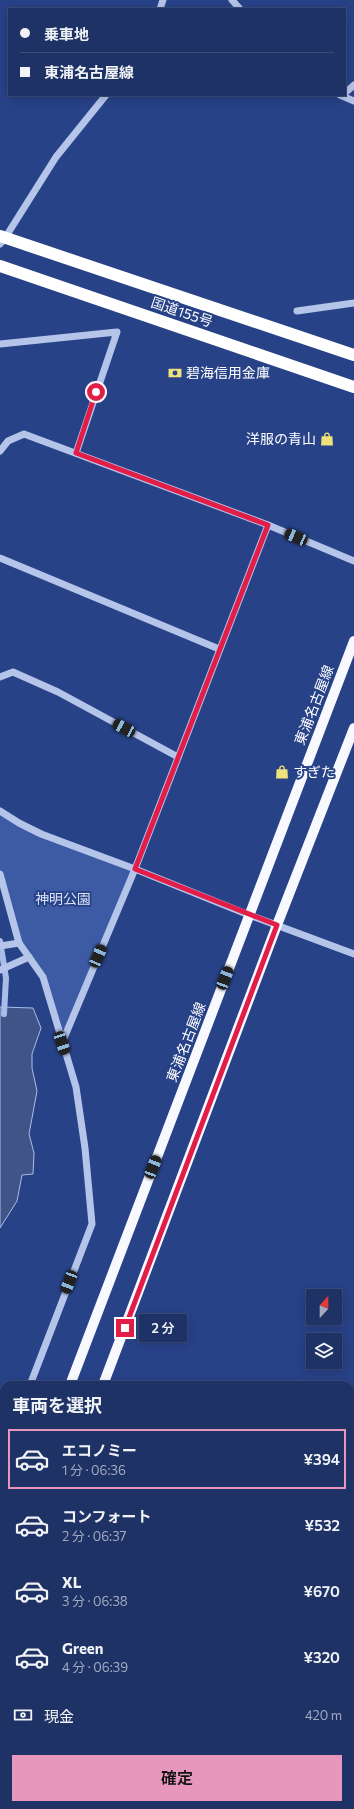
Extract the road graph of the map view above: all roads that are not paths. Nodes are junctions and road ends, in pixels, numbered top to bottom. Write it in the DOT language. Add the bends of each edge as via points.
graph roads {
  1 [pos="232,0"];
  2 [pos="239,8"];
  3 [pos="354,85"];
  4 [pos="346,92"];
  5 [pos="105,96"];
  6 [pos="344,96"];
  7 [pos="354,101"];
  8 [pos="2,239"];
  9 [pos="0,266"];
  10 [pos="354,303"];
  11 [pos="297,311"];
  12 [pos="0,344"];
  13 [pos="354,355"];
  14 [pos="354,387"];
  15 [pos="0,451"];
  16 [pos="76,453"];
  17 [pos="268,525"];
  18 [pos="0,558"];
  19 [pos="354,561"];
  20 [pos="354,641"];
  21 [pos="219,649"];
  22 [pos="0,677"];
  23 [pos="354,728"];
  24 [pos="178,757"];
  25 [pos="1,813"];
  26 [pos="135,869"];
  27 [pos="0,874"];
  28 [pos="249,915"];
  29 [pos="277,925"];
  30 [pos="19,943"];
  31 [pos="0,946"];
  32 [pos="354,954"];
  33 [pos="29,957"];
  34 [pos="0,970"];
  35 [pos="62,1043"];
  36 [pos="32,1381"];
  37 [pos="72,1381"];
  38 [pos="105,1381"];
  1 -- 2 [label="street"];
  3 -- 4 [label="street"];
  5 -- 8 [label="street" via="56,157"];
  6 -- 7 [label="street"];
  8 -- 13 [label="highway, 国道155号"];
  9 -- 14 [label="highway, 国道155号"];
  10 -- 11 [label="street"];
  12 -- 16 [label="street" via="117,332"];
  15 -- 16 [label="street" via="8,441 24,434"];
  16 -- 17 [label="street"];
  17 -- 19 [label="street"];
  17 -- 21 [label="street"];
  18 -- 21 [label="street"];
  20 -- 28 [label="main road, 東浦名古屋線"];
  21 -- 24 [label="street"];
  22 -- 24 [label="street" via="13,672 58,692"];
  23 -- 29 [label="main road"];
  24 -- 26 [label="street"];
  25 -- 26 [label="street" via="41,834"];
  26 -- 28 [label="street"];
  26 -- 35 [label="street"];
  27 -- 30 [label="street"];
  28 -- 29 [label="street"];
  28 -- 37 [label="main road, 東浦名古屋線"];
  29 -- 32 [label="street"];
  29 -- 38 [label="main road"];
  30 -- 31 [label="street"];
  30 -- 33 [label="street"];
  33 -- 34 [label="street"];
  33 -- 35 [label="street" via="42,977"];
  35 -- 36 [label="street" via="76,1087 92,1224"];
}
